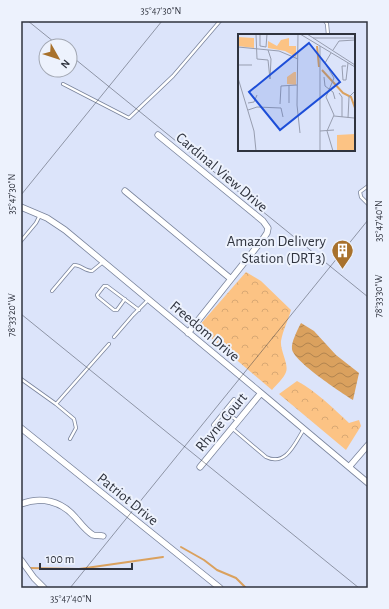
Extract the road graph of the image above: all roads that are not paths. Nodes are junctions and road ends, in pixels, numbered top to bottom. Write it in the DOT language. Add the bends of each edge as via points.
graph roads {
  1 [pos="220,21"];
  2 [pos="324,21"];
  3 [pos="328,34"];
  4 [pos="63,84"];
  5 [pos="158,135"];
  6 [pos="368,186"];
  7 [pos="125,191"];
  8 [pos="368,204"];
  9 [pos="21,207"];
  10 [pos="40,215"];
  11 [pos="21,241"];
  12 [pos="103,261"];
  13 [pos="231,279"];
  14 [pos="52,291"];
  15 [pos="125,299"];
  16 [pos="148,299"];
  17 [pos="138,310"];
  18 [pos="188,333"];
  19 [pos="114,337"];
  20 [pos="109,344"];
  21 [pos="21,379"];
  22 [pos="261,393"];
  23 [pos="234,399"];
  24 [pos="56,404"];
  25 [pos="224,411"];
  26 [pos="238,420"];
  27 [pos="213,425"];
  28 [pos="21,428"];
  29 [pos="232,428"];
  30 [pos="304,429"];
  31 [pos="70,439"];
  32 [pos="368,446"];
  33 [pos="200,467"];
  34 [pos="349,467"];
  35 [pos="368,484"];
  36 [pos="21,504"];
  37 [pos="103,536"];
  38 [pos="21,560"];
  39 [pos="44,588"];
  40 [pos="220,588"];
  1 -- 4 [label="lane" via="173,76 129,118"];
  2 -- 3 [label="lane" via="327,24"];
  5 -- 13 [label="street, Cardinal View Drive" via="266,224 267,233"];
  6 -- 8 [label="lane" via="360,192"];
  7 -- 13 [label="street"];
  9 -- 10 [label="street, Freedom Drive"];
  10 -- 11 [label="lane"];
  10 -- 12 [label="street, Freedom Drive" via="65,230"];
  12 -- 14 [label="lane" via="92,271 74,265"];
  12 -- 16 [label="street, Freedom Drive"];
  13 -- 18 [label="street"];
  15 -- 15 [label="lane" via="107,286 104,286 97,295 114,310 117,310"];
  15 -- 17 [label="lane"];
  16 -- 17 [label="lane"];
  16 -- 18 [label="street, Freedom Drive"];
  17 -- 19 [label="lane"];
  18 -- 22 [label="street, Freedom Drive"];
  20 -- 24 [label="lane"];
  21 -- 24 [label="lane"];
  22 -- 26 [label="street, Rhyne Court"];
  22 -- 30 [label="street, Freedom Drive"];
  23 -- 25 [label="lane"];
  24 -- 31 [label="lane" via="74,419 76,428"];
  25 -- 26 [label="lane"];
  25 -- 27 [label="lane"];
  26 -- 29 [label="street, Rhyne Court"];
  28 -- 40 [label="street, Patriot Drive"];
  29 -- 30 [label="lane" via="272,460 284,457"];
  29 -- 33 [label="street, Rhyne Court"];
  30 -- 34 [label="street, Freedom Drive"];
  32 -- 34 [label="street"];
  34 -- 35 [label="street, Freedom Drive"];
  36 -- 37 [label="street" via="36,500 53,502 68,510 94,535"];
  38 -- 39 [label="street"];
}
